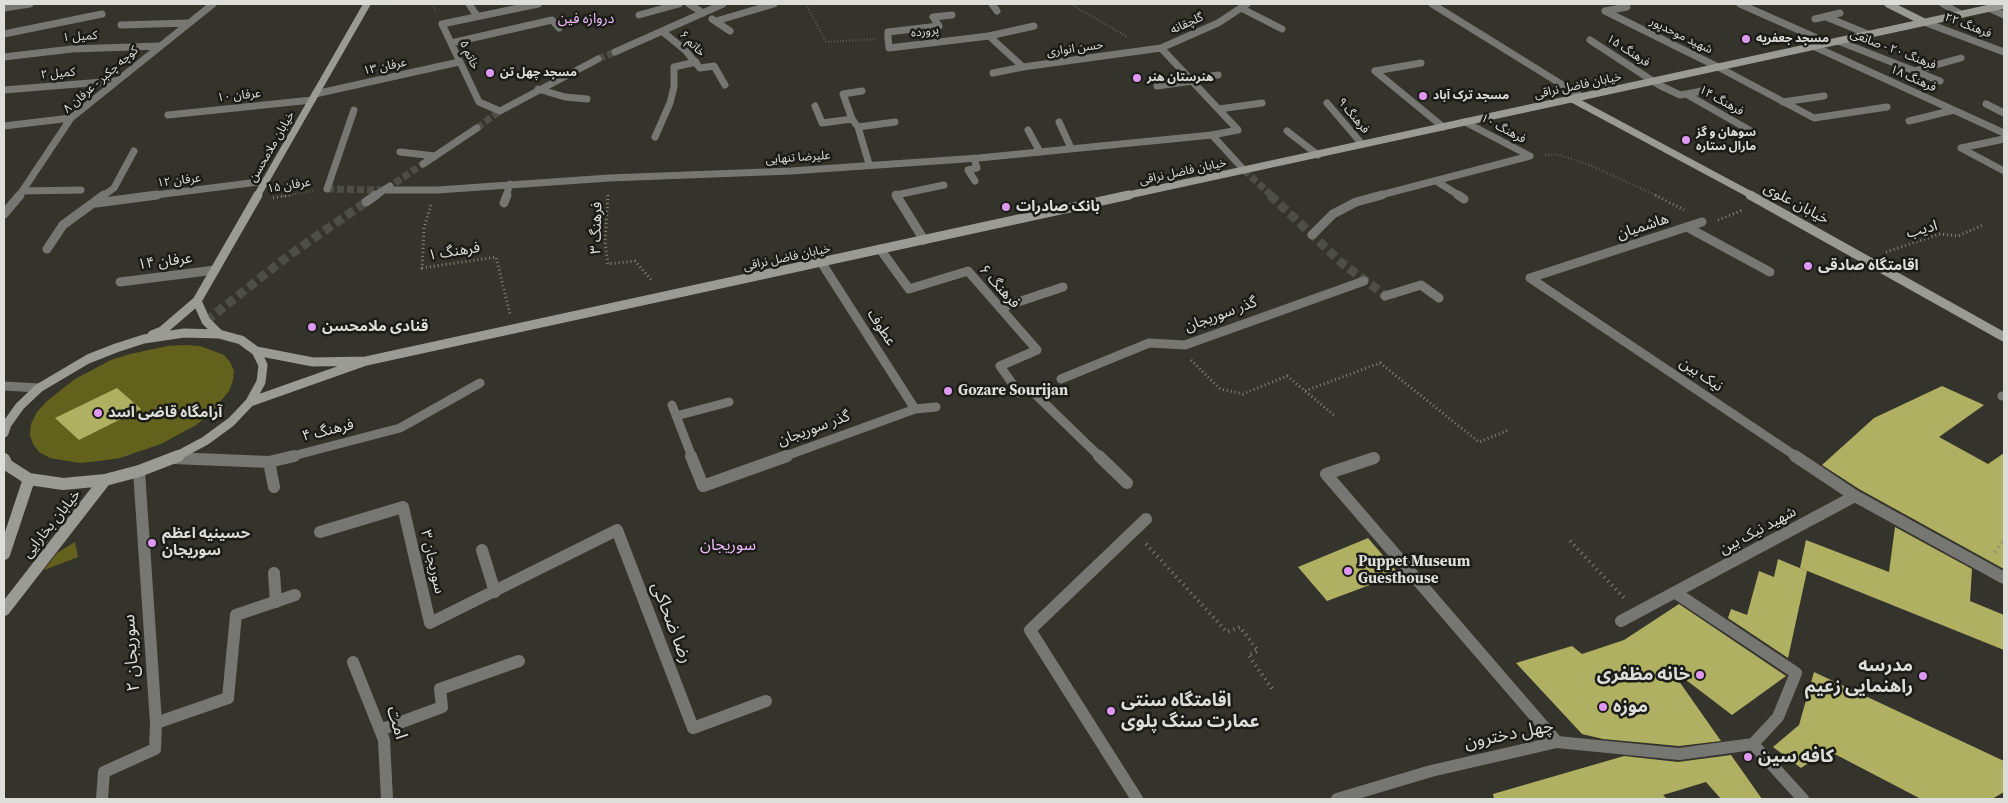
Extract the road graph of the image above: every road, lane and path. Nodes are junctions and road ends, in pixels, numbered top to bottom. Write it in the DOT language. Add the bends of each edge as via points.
graph roads {
  1 [pos="30,4"];
  2 [pos="212,4"];
  3 [pos="367,4"];
  4 [pos="469,4"];
  5 [pos="538,4"];
  6 [pos="679,4"];
  7 [pos="689,4"];
  8 [pos="723,4"];
  9 [pos="774,4"];
  10 [pos="806,4"];
  11 [pos="992,4"];
  12 [pos="1072,4"];
  13 [pos="1247,4"];
  14 [pos="1432,4"];
  15 [pos="1622,4"];
  16 [pos="1740,4"];
  17 [pos="1888,4"];
  18 [pos="1943,4"];
  19 [pos="2004,5"];
  20 [pos="4,8"];
  21 [pos="1241,8"];
  22 [pos="1989,8"];
  23 [pos="997,11"];
  24 [pos="702,13"];
  25 [pos="1840,13"];
  26 [pos="102,14"];
  27 [pos="1961,14"];
  28 [pos="639,15"];
  29 [pos="952,15"];
  30 [pos="2004,15"];
  31 [pos="477,16"];
  32 [pos="1826,17"];
  33 [pos="1815,19"];
  34 [pos="716,21"];
  35 [pos="1924,22"];
  36 [pos="188,23"];
  37 [pos="121,25"];
  38 [pos="1034,26"];
  39 [pos="559,28"];
  40 [pos="1282,29"];
  41 [pos="730,31"];
  42 [pos="663,32"];
  43 [pos="4,34"];
  44 [pos="1868,34"];
  45 [pos="989,36"];
  46 [pos="888,38"];
  47 [pos="1590,40"];
  48 [pos="1838,41"];
  49 [pos="451,43"];
  50 [pos="1828,43"];
  51 [pos="159,46"];
  52 [pos="1813,46"];
  53 [pos="1161,48"];
  54 [pos="1144,51"];
  55 [pos="615,52"];
  56 [pos="2004,52"];
  57 [pos="4,57"];
  58 [pos="1961,58"];
  59 [pos="598,59"];
  60 [pos="459,62"];
  61 [pos="696,62"];
  62 [pos="1421,63"];
  63 [pos="1024,67"];
  64 [pos="1718,67"];
  65 [pos="1914,71"];
  66 [pos="993,73"];
  67 [pos="1218,75"];
  68 [pos="1192,80"];
  69 [pos="115,81"];
  70 [pos="1653,81"];
  71 [pos="1940,81"];
  72 [pos="725,85"];
  73 [pos="1157,86"];
  74 [pos="538,89"];
  75 [pos="4,90"];
  76 [pos="862,91"];
  77 [pos="1702,91"];
  78 [pos="1686,94"];
  79 [pos="1582,96"];
  80 [pos="1824,96"];
  81 [pos="313,97"];
  82 [pos="587,99"];
  83 [pos="1572,99"];
  84 [pos="1783,102"];
  85 [pos="1262,103"];
  86 [pos="1328,103"];
  87 [pos="1986,104"];
  88 [pos="816,106"];
  89 [pos="1887,107"];
  90 [pos="1219,109"];
  91 [pos="354,110"];
  92 [pos="1954,110"];
  93 [pos="2004,113"];
  94 [pos="168,115"];
  95 [pos="72,118"];
  96 [pos="852,119"];
  97 [pos="1909,121"];
  98 [pos="896,122"];
  99 [pos="1059,122"];
  100 [pos="1465,122"];
  101 [pos="4,126"];
  102 [pos="858,127"];
  103 [pos="1443,127"];
  104 [pos="476,128"];
  105 [pos="1028,130"];
  106 [pos="1287,131"];
  107 [pos="1751,131"];
  108 [pos="2004,132"];
  109 [pos="1212,135"];
  110 [pos="655,137"];
  111 [pos="2004,139"];
  112 [pos="1362,144"];
  113 [pos="1071,148"];
  114 [pos="134,151"];
  115 [pos="400,152"];
  116 [pos="1040,152"];
  117 [pos="1318,155"];
  118 [pos="435,156"];
  119 [pos="1530,156"];
  120 [pos="974,158"];
  121 [pos="422,164"];
  122 [pos="869,164"];
  123 [pos="1244,170"];
  124 [pos="2004,172"];
  125 [pos="610,178"];
  126 [pos="266,180"];
  127 [pos="975,181"];
  128 [pos="1436,182"];
  129 [pos="395,183"];
  130 [pos="510,184"];
  131 [pos="944,185"];
  132 [pos="327,189"];
  133 [pos="81,190"];
  134 [pos="385,190"];
  135 [pos="438,190"];
  136 [pos="23,191"];
  137 [pos="1464,199"];
  138 [pos="254,201"];
  139 [pos="366,202"];
  140 [pos="1764,202"];
  141 [pos="96,203"];
  142 [pos="504,203"];
  143 [pos="4,214"];
  144 [pos="1702,222"];
  145 [pos="1983,225"];
  146 [pos="1687,227"];
  147 [pos="1312,235"];
  148 [pos="924,240"];
  149 [pos="46,249"];
  150 [pos="880,249"];
  151 [pos="1867,259"];
  152 [pos="821,262"];
  153 [pos="215,270"];
  154 [pos="1770,272"];
  155 [pos="1530,278"];
  156 [pos="1364,281"];
  157 [pos="120,282"];
  158 [pos="1063,287"];
  159 [pos="665,296"];
  160 [pos="1385,296"];
  161 [pos="1439,298"];
  162 [pos="197,301"];
  163 [pos="1000,308"];
  164 [pos="513,329"];
  165 [pos="219,334"];
  166 [pos="2003,336"];
  167 [pos="144,340"];
  168 [pos="1177,345"];
  169 [pos="256,351"];
  170 [pos="366,361"];
  171 [pos="1061,379"];
  172 [pos="480,383"];
  173 [pos="4,386"];
  174 [pos="39,388"];
  175 [pos="1032,391"];
  176 [pos="1305,391"];
  177 [pos="1019,393"];
  178 [pos="250,402"];
  179 [pos="729,402"];
  180 [pos="672,405"];
  181 [pos="936,407"];
  182 [pos="915,410"];
  183 [pos="676,416"];
  184 [pos="1335,416"];
  185 [pos="5,428"];
  186 [pos="1509,430"];
  187 [pos="173,458"];
  188 [pos="1374,458"];
  189 [pos="269,462"];
  190 [pos="5,463"];
  191 [pos="139,471"];
  192 [pos="29,479"];
  193 [pos="105,480"];
  194 [pos="1127,483"];
  195 [pos="274,488"];
  196 [pos="1855,496"];
  197 [pos="1146,520"];
  198 [pos="1134,531"];
  199 [pos="320,532"];
  200 [pos="1570,541"];
  201 [pos="482,550"];
  202 [pos="4,554"];
  203 [pos="274,573"];
  204 [pos="2004,578"];
  205 [pos="495,592"];
  206 [pos="1676,593"];
  207 [pos="295,596"];
  208 [pos="276,602"];
  209 [pos="4,610"];
  210 [pos="1638,613"];
  211 [pos="1621,621"];
  212 [pos="519,661"];
  213 [pos="353,662"];
  214 [pos="1273,690"];
  215 [pos="766,701"];
  216 [pos="156,723"];
  217 [pos="380,730"];
  218 [pos="1557,742"];
  219 [pos="1753,744"];
  220 [pos="102,799"];
  221 [pos="387,799"];
  222 [pos="1137,799"];
  223 [pos="1337,799"];
  224 [pos="1803,799"];
  1 -- 20 [label="street"];
  2 -- 36 [label="street, کوچه چکبر - عرفان ۸"];
  3 -- 81 [label="main road, خیابان ملامحسن"];
  4 -- 31 [label="street"];
  5 -- 31 [label="street"];
  6 -- 28 [label="street"];
  7 -- 24 [label="street"];
  8 -- 24 [label="street"];
  9 -- 34 [label="street"];
  10 -- 46 [label="path" via="826,42"];
  11 -- 23 [label="street"];
  12 -- 54 [label="path" via="1136,42"];
  13 -- 21 [label="street, گلچقانه"];
  14 -- 79 [label="street"];
  15 -- 64 [label="street, شهید موحدپور" via="1627,6 1605,11"];
  16 -- 50 [label="street"];
  17 -- 35 [label="main road"];
  18 -- 27 [label="street"];
  19 -- 22 [label="main road, خیابان فاضل نراقی"];
  21 -- 40 [label="street"];
  21 -- 53 [label="street, گلچقانه" via="1218,23"];
  22 -- 27 [label="main road, خیابان فاضل نراقی"];
  22 -- 30 [label="street"];
  24 -- 34 [label="street"];
  24 -- 42 [label="street"];
  25 -- 32 [label="street"];
  26 -- 43 [label="street"];
  27 -- 35 [label="main road, خیابان فاضل نراقی"];
  29 -- 46 [label="street" via="933,17 939,26 888,32"];
  31 -- 49 [label="street, خاتم ۵" via="442,24"];
  32 -- 33 [label="street"];
  32 -- 44 [label="street"];
  34 -- 41 [label="street"];
  35 -- 44 [label="main road, خیابان فاضل نراقی"];
  35 -- 56 [label="street, فرهنگ ۲۲"];
  36 -- 37 [label="street"];
  36 -- 51 [label="street, کوچه چکبر - عرفان ۸"];
  38 -- 45 [label="street, پرورده"];
  39 -- 49 [label="street" via="552,20"];
  42 -- 55 [label="street"];
  42 -- 61 [label="street, خاتم ۶"];
  44 -- 48 [label="main road, خیابان فاضل نراقی"];
  45 -- 46 [label="street, پرورده" via="889,48"];
  45 -- 63 [label="street"];
  47 -- 70 [label="street, فرهنگ ۱۵"];
  48 -- 50 [label="main road, خیابان فاضل نراقی"];
  48 -- 65 [label="street, فرهنگ ۲۰ - صانعی"];
  49 -- 60 [label="street, خاتم ۵"];
  50 -- 52 [label="main road, خیابان فاضل نراقی"];
  51 -- 57 [label="street, کمیل ۱" via="80,48"];
  51 -- 69 [label="street, کوچه چکبر - عرفان ۸"];
  52 -- 64 [label="main road, خیابان فاضل نراقی"];
  52 -- 92 [label="street, فرهنگ ۱۸"];
  53 -- 54 [label="street, حسن انواری"];
  53 -- 68 [label="street"];
  54 -- 63 [label="street, حسن انواری"];
  58 -- 65 [label="street"];
  59 -- 74 [label="street"];
  60 -- 74 [label="street, خاتم ۵" via="479,102 500,111"];
  60 -- 81 [label="street, عرفان ۱۳"];
  61 -- 72 [label="street, خاتم ۶" via="700,68 714,66"];
  61 -- 110 [label="street" via="674,67 674,88"];
  62 -- 103 [label="street" via="1374,71"];
  63 -- 66 [label="street, حسن انواری"];
  64 -- 70 [label="main road, خیابان فاضل نراقی"];
  64 -- 84 [label="street"];
  65 -- 71 [label="street, فرهنگ ۲۰ - صانعی"];
  67 -- 68 [label="street"];
  68 -- 73 [label="street"];
  68 -- 90 [label="street"];
  69 -- 75 [label="street, کمیل ۲"];
  69 -- 95 [label="street, کوچه چکبر - عرفان ۸"];
  70 -- 78 [label="street, فرهنگ ۱۴" via="1680,95"];
  70 -- 79 [label="main road, خیابان فاضل نراقی"];
  74 -- 82 [label="street"];
  76 -- 96 [label="street" via="842,94"];
  77 -- 78 [label="street"];
  78 -- 107 [label="street, فرهنگ ۱۴"];
  79 -- 83 [label="main road, خیابان فاضل نراقی"];
  80 -- 84 [label="street"];
  81 -- 94 [label="street, عرفان ۱۰"];
  81 -- 126 [label="main road, خیابان ملامحسن"];
  83 -- 100 [label="main road, خیابان فاضل نراقی"];
  83 -- 140 [label="main road, خیابان علوی"];
  84 -- 89 [label="street" via="1814,118"];
  85 -- 90 [label="street"];
  86 -- 112 [label="street, فرهنگ ۹"];
  87 -- 93 [label="street"];
  88 -- 96 [label="street" via="822,123"];
  90 -- 109 [label="street, علیرضا تنهایی" via="1238,130"];
  91 -- 132 [label="street"];
  92 -- 97 [label="street"];
  92 -- 108 [label="street, فرهنگ ۱۸"];
  95 -- 101 [label="street"];
  95 -- 136 [label="street, کوچه چکبر - عرفان ۸"];
  96 -- 102 [label="street"];
  98 -- 102 [label="street"];
  99 -- 113 [label="street"];
  100 -- 103 [label="main road, خیابان فاضل نراقی"];
  100 -- 119 [label="street, فرهنگ ۱۰"];
  102 -- 122 [label="street"];
  103 -- 112 [label="main road, خیابان فاضل نراقی"];
  104 -- 118 [label="street"];
  105 -- 116 [label="street"];
  106 -- 117 [label="street"];
  109 -- 113 [label="street, علیرضا تنهایی"];
  109 -- 123 [label="street"];
  111 -- 124 [label="street" via="1961,148"];
  112 -- 117 [label="main road, خیابان فاضل نراقی"];
  113 -- 116 [label="street, علیرضا تنهایی"];
  114 -- 141 [label="street" via="114,188"];
  115 -- 118 [label="street"];
  116 -- 120 [label="street, علیرضا تنهایی"];
  117 -- 123 [label="main road, خیابان فاضل نراقی"];
  118 -- 121 [label="street"];
  119 -- 128 [label="street"];
  119 -- 144 [label="path" via="1556,154 1590,165 1676,204"];
  120 -- 122 [label="street, علیرضا تنهایی"];
  120 -- 127 [label="street" via="977,168 968,170"];
  122 -- 125 [label="street, علیرضا تنهایی" via="790,171"];
  123 -- 148 [label="main road, خیابان فاضل نراقی"];
  125 -- 130 [label="street, علیرضا تنهایی"];
  125 -- 159 [label="path, فرهنگ ۳" via="605,241 608,264 635,261"];
  126 -- 138 [label="main road, خیابان ملامحسن"];
  126 -- 141 [label="street, عرفان ۱۲"];
  128 -- 137 [label="street"];
  128 -- 147 [label="street" via="1356,202 1333,214"];
  129 -- 134 [label="street"];
  130 -- 135 [label="street, علیرضا تنهایی"];
  130 -- 142 [label="street"];
  131 -- 148 [label="street" via="896,195"];
  132 -- 138 [label="path, عرفان ۱۵"];
  133 -- 136 [label="street"];
  134 -- 135 [label="street, علیرضا تنهایی"];
  134 -- 139 [label="street"];
  135 -- 164 [label="path, فرهنگ ۱" via="424,228 422,268 496,257"];
  136 -- 143 [label="street, کوچه چکبر - عرفان ۸"];
  138 -- 153 [label="main road, خیابان ملامحسن"];
  140 -- 144 [label="path" via="1712,223"];
  140 -- 151 [label="main road, خیابان علوی"];
  141 -- 149 [label="street" via="63,225"];
  144 -- 146 [label="street, هاشمیان"];
  145 -- 151 [label="path, ادیب" via="1958,236 1940,234"];
  146 -- 154 [label="street"];
  146 -- 155 [label="street, هاشمیان"];
  148 -- 150 [label="main road, خیابان فاضل نراقی"];
  150 -- 152 [label="main road, خیابان فاضل نراقی"];
  150 -- 163 [label="street, فرهنگ ۶" via="908,289 968,271"];
  151 -- 166 [label="main road, خیابان علوی"];
  152 -- 159 [label="main road, خیابان فاضل نراقی"];
  152 -- 182 [label="street, عطوف"];
  153 -- 157 [label="street, عرفان ۱۴"];
  153 -- 162 [label="main road, خیابان ملامحسن"];
  155 -- 196 [label="street, نیک بین"];
  156 -- 168 [label="street, گذر سوریجان" via="1185,345"];
  158 -- 163 [label="street"];
  159 -- 164 [label="main road, خیابان فاضل نراقی"];
  160 -- 161 [label="street" via="1421,286"];
  162 -- 165 [label="main road" via="206,321"];
  162 -- 167 [label="main road, خیابان ملامحسن" via="162,331"];
  163 -- 177 [label="street, فرهنگ ۶" via="1037,350 1000,366"];
  164 -- 170 [label="main road, خیابان فاضل نراقی"];
  165 -- 167 [label="main road" via="184,333"];
  165 -- 169 [label="main road" via="241,340"];
  167 -- 174 [label="main road" via="88,359"];
  168 -- 171 [label="street, گذر سوریجان" via="1148,343"];
  168 -- 176 [label="path" via="1220,389 1243,394 1287,376"];
  169 -- 170 [label="main road" via="314,362"];
  169 -- 178 [label="main road" via="263,365 261,382"];
  170 -- 178 [label="main road"];
  172 -- 189 [label="street, فرهنگ ۴" via="400,428"];
  173 -- 174 [label="street"];
  174 -- 185 [label="main road" via="20,406"];
  175 -- 194 [label="street"];
  176 -- 184 [label="path"];
  176 -- 186 [label="path" via="1380,363 1479,442"];
  178 -- 187 [label="main road" via="231,422 205,441"];
  179 -- 183 [label="street"];
  180 -- 183 [label="street"];
  181 -- 182 [label="street, گذر سوریجان"];
  182 -- 183 [label="street, گذر سوریجان" via="703,486"];
  187 -- 189 [label="street, فرهنگ ۴"];
  187 -- 191 [label="main road"];
  188 -- 218 [label="street" via="1326,474"];
  189 -- 195 [label="street"];
  190 -- 192 [label="main road"];
  191 -- 193 [label="main road"];
  191 -- 216 [label="street, سوریجان ۲"];
  192 -- 193 [label="main road" via="63,484"];
  192 -- 202 [label="main road, خیابان بخارایی"];
  193 -- 209 [label="main road, خیابان بخارایی"];
  196 -- 204 [label="street, نیک بین"];
  196 -- 206 [label="street, شهید نیک بین"];
  197 -- 198 [label="street"];
  198 -- 214 [label="path" via="1227,632 1240,627 1258,651 1248,655"];
  198 -- 222 [label="street" via="1030,630"];
  199 -- 205 [label="street, سوریجان ۳" via="403,506 430,623"];
  200 -- 210 [label="path"];
  201 -- 205 [label="street"];
  203 -- 208 [label="street"];
  205 -- 215 [label="street, رضا ضحاکی" via="617,530 693,728"];
  206 -- 210 [label="street, شهید نیک بین"];
  206 -- 219 [label="street" via="1796,674 1778,717"];
  207 -- 208 [label="street"];
  208 -- 216 [label="street" via="236,615 228,698"];
  210 -- 211 [label="street, شهید نیک بین"];
  212 -- 217 [label="street" via="440,689 442,707"];
  213 -- 217 [label="street, امت"];
  216 -- 220 [label="street, سوریجان ۲" via="155,749 104,772"];
  217 -- 221 [label="street, امت" via="384,740"];
  218 -- 219 [label="street, چهل دخترون" via="1679,754"];
  218 -- 223 [label="street, چهل دخترون" via="1430,771"];
  219 -- 224 [label="street"];
}
